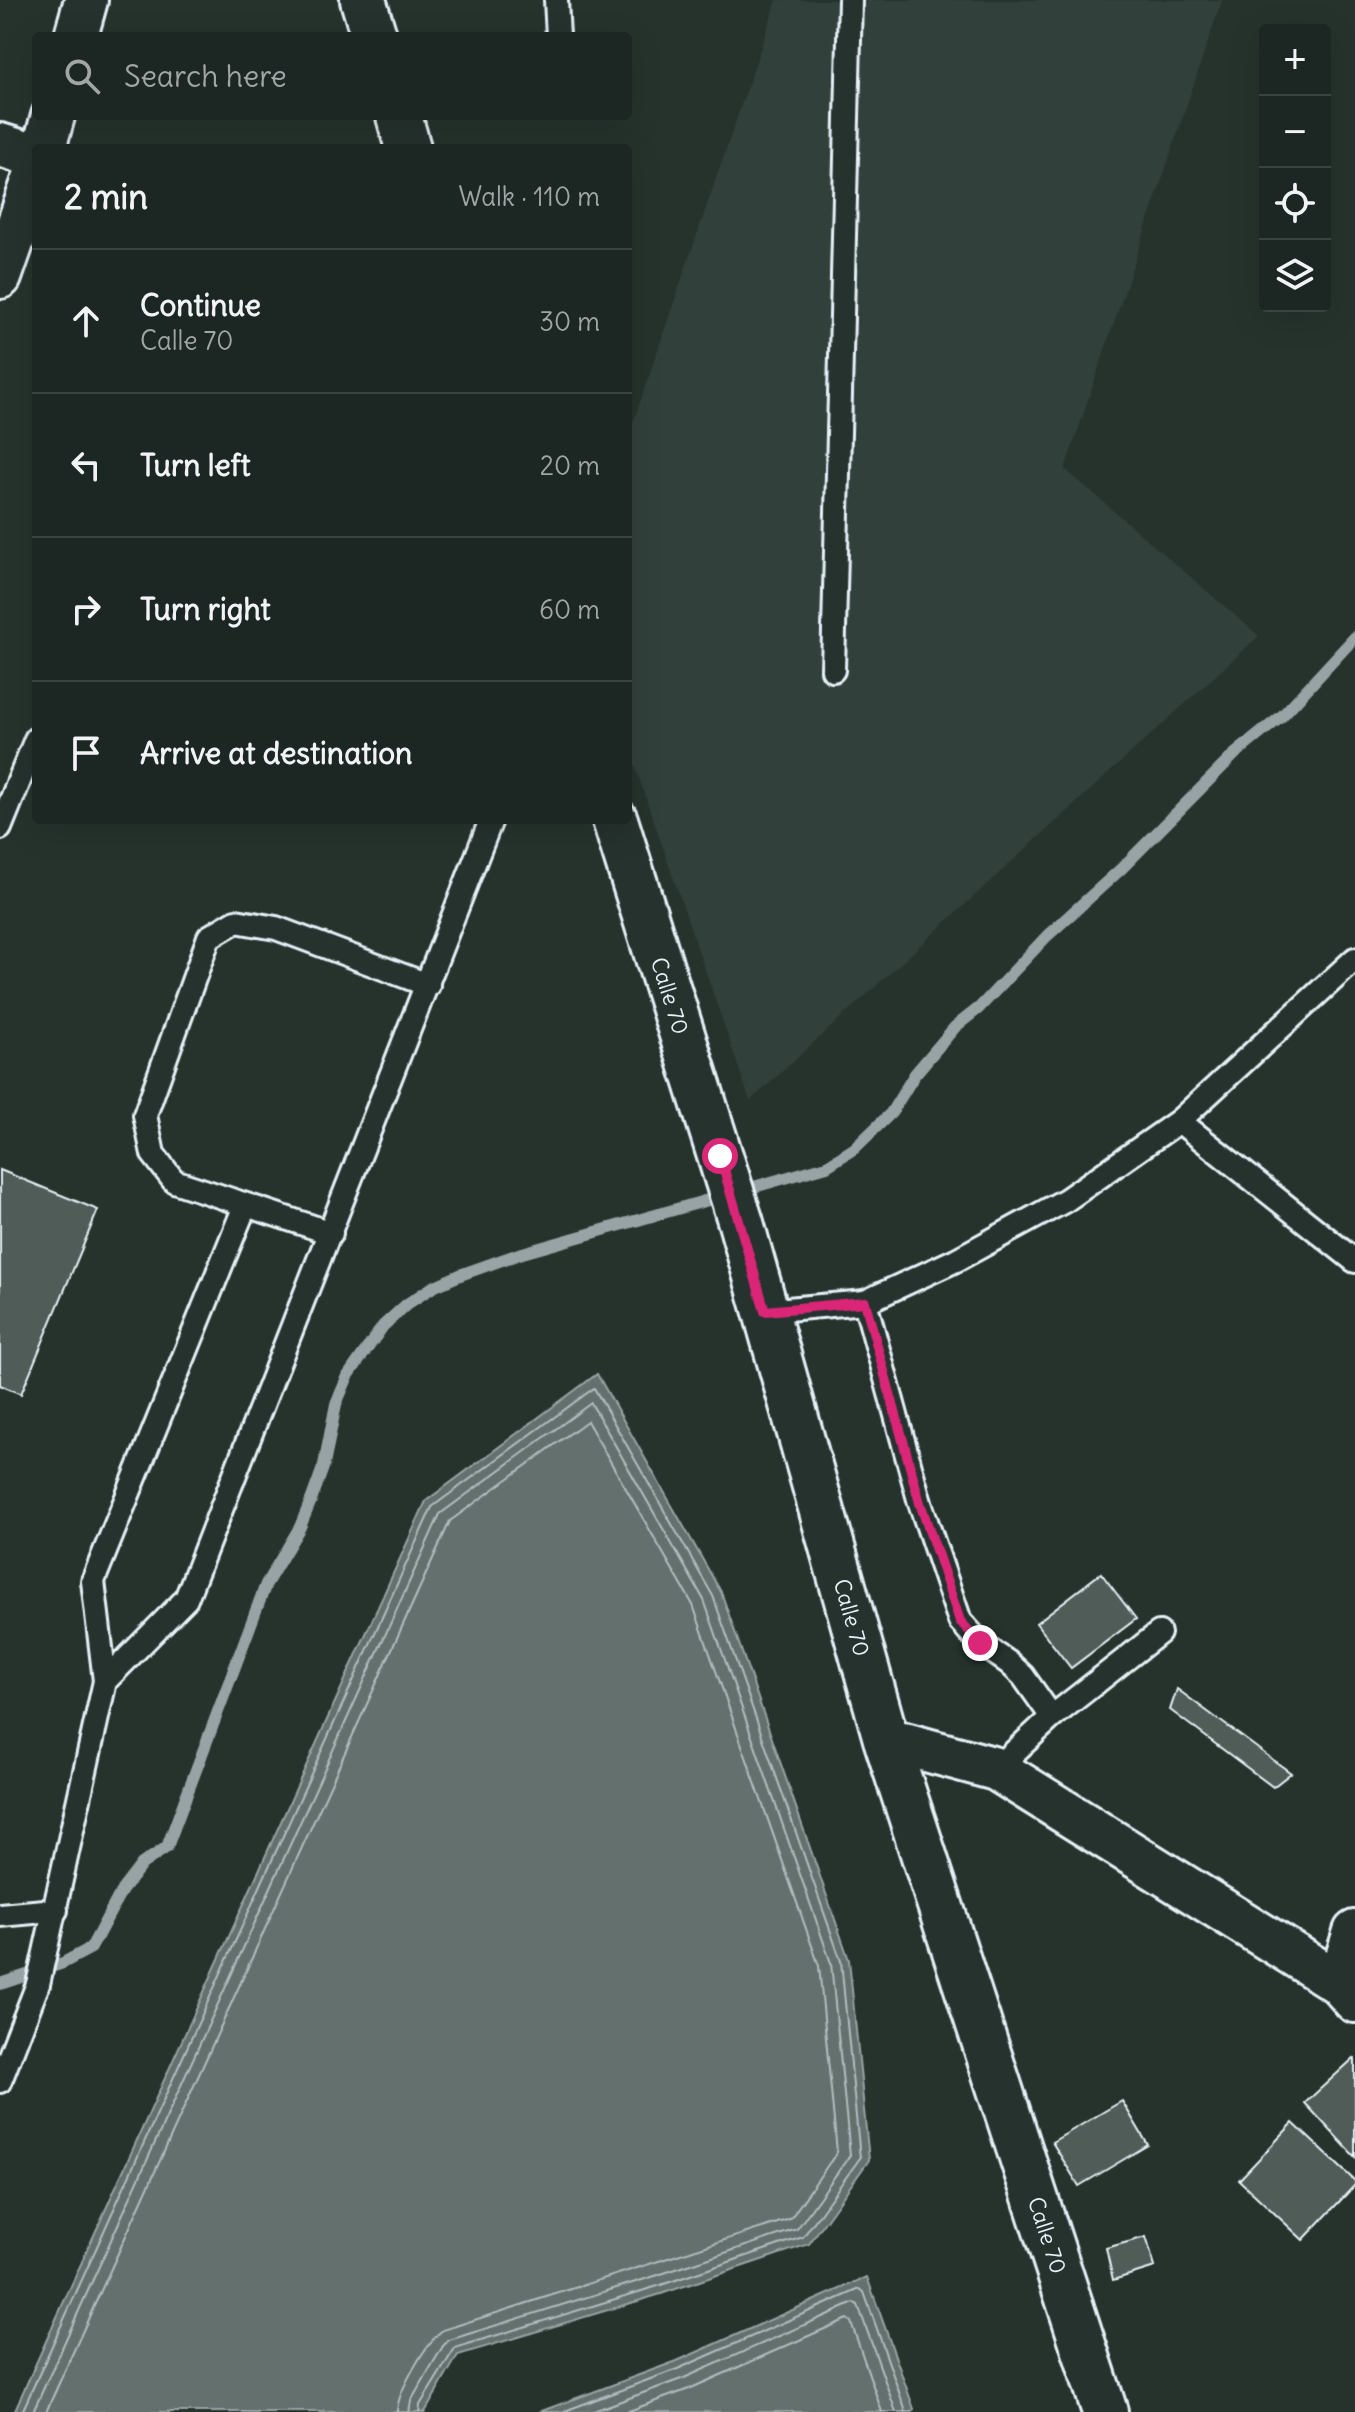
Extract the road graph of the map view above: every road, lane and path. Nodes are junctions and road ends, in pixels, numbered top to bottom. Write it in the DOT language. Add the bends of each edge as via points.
graph roads {
  1 [pos="86,0"];
  2 [pos="363,0"];
  3 [pos="556,0"];
  4 [pos="850,0"];
  5 [pos="77,32"];
  6 [pos="373,32"];
  7 [pos="558,32"];
  8 [pos="52,120"];
  9 [pos="400,120"];
  10 [pos="45,144"];
  11 [pos="407,144"];
  12 [pos="0,145"];
  13 [pos="32,155"];
  14 [pos="32,185"];
  15 [pos="0,277"];
  16 [pos="833,670"];
  17 [pos="32,749"];
  18 [pos="489,824"];
  19 [pos="616,824"];
  20 [pos="0,828"];
  21 [pos="1355,959"];
  22 [pos="428,985"];
  23 [pos="1179,1121"];
  24 [pos="245,1206"];
  25 [pos="331,1233"];
  26 [pos="1355,1261"];
  27 [pos="865,1302"];
  28 [pos="765,1311"];
  29 [pos="1159,1633"];
  30 [pos="105,1681"];
  31 [pos="1052,1717"];
  32 [pos="886,1739"];
  33 [pos="996,1769"];
  34 [pos="56,1910"];
  35 [pos="0,1915"];
  36 [pos="1355,1932"];
  37 [pos="1347,1992"];
  38 [pos="0,2081"];
  39 [pos="1105,2412"];
  1 -- 5 [label="street"];
  2 -- 6 [label="street"];
  3 -- 7 [label="lane"];
  4 -- 16 [label="lane"];
  8 -- 10 [label="street"];
  9 -- 11 [label="street"];
  12 -- 13 [label="street"];
  14 -- 15 [label="street"];
  17 -- 20 [label="lane"];
  18 -- 22 [label="lane"];
  19 -- 28 [label="street, Calle 70"];
  21 -- 23 [label="lane"];
  22 -- 24 [label="lane" via="276,928 236,921 209,937 145,1115 153,1154 174,1181"];
  22 -- 25 [label="lane"];
  23 -- 26 [label="lane"];
  23 -- 27 [label="lane" via="1066,1200"];
  24 -- 25 [label="lane"];
  24 -- 30 [label="lane" via="93,1581"];
  25 -- 30 [label="lane" via="186,1599"];
  27 -- 28 [label="lane"];
  27 -- 31 [label="lane" via="920,1503 960,1621 1023,1676"];
  28 -- 32 [label="street, Calle 70"];
  29 -- 31 [label="lane"];
  30 -- 34 [label="lane"];
  31 -- 33 [label="lane"];
  32 -- 33 [label="street"];
  32 -- 39 [label="street, Calle 70"];
  33 -- 37 [label="street"];
  34 -- 35 [label="lane"];
  34 -- 38 [label="lane" via="38,1984"];
  36 -- 37 [label="street"];
}
